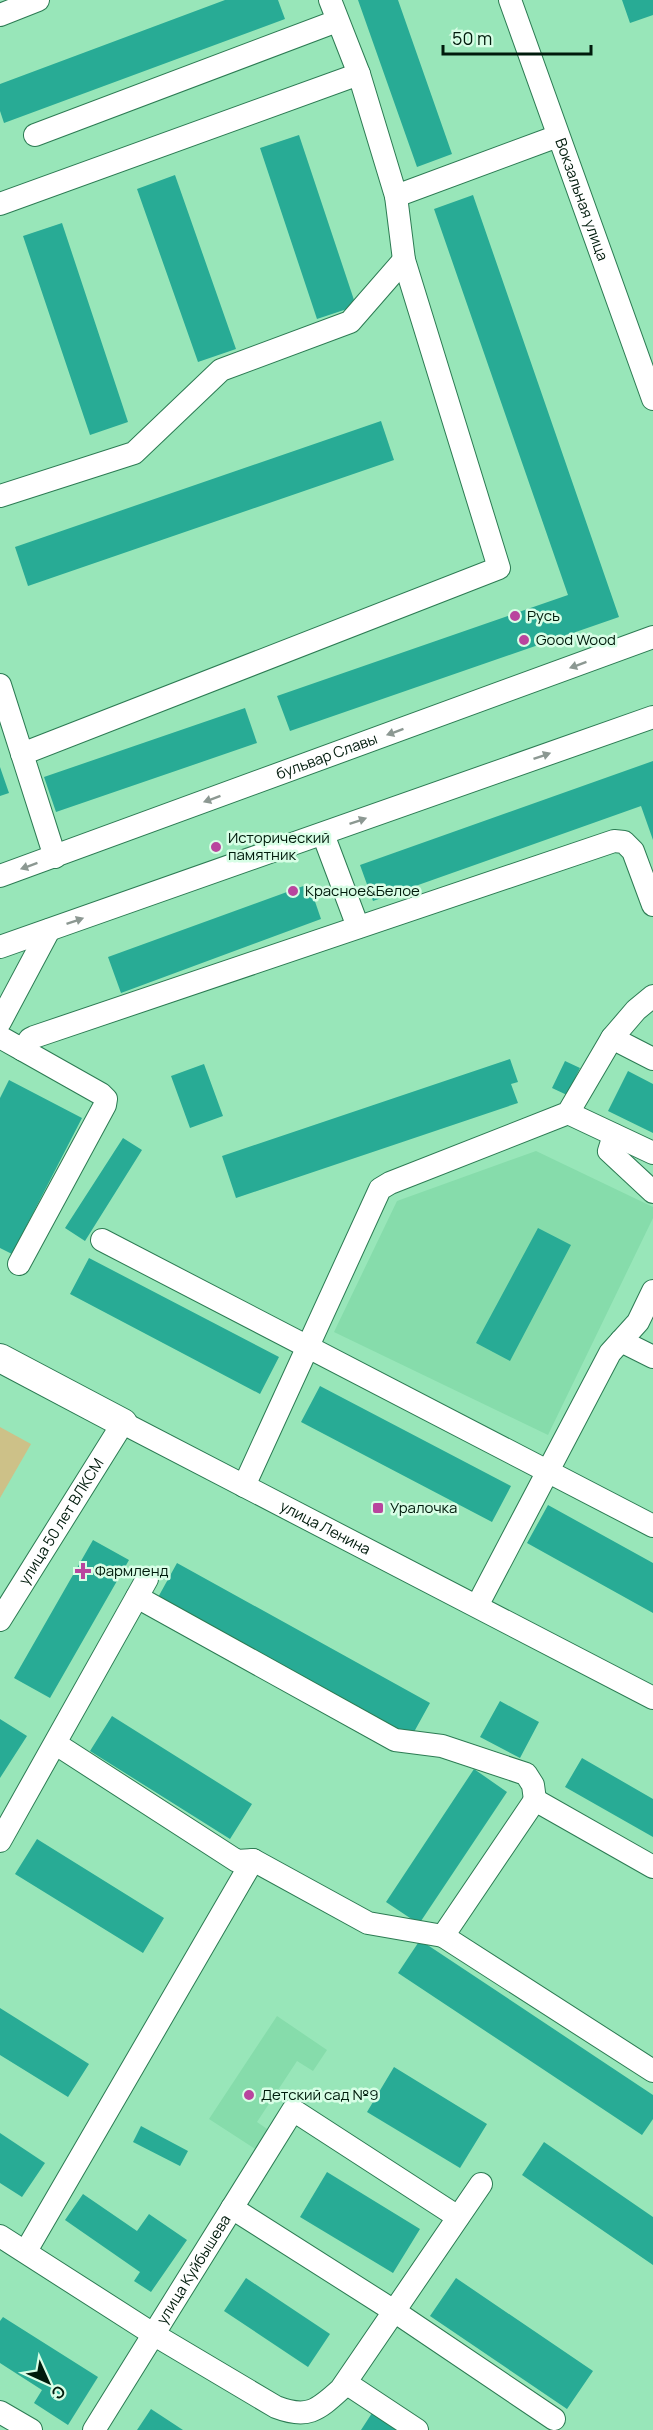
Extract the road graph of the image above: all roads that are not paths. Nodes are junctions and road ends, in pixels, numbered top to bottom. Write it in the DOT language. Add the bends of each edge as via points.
graph roads {
  1 [pos="38,0"];
  2 [pos="510,0"];
  3 [pos="333,10"];
  4 [pos="0,15"];
  5 [pos="359,74"];
  6 [pos="35,135"];
  7 [pos="558,136"];
  8 [pos="396,196"];
  9 [pos="0,204"];
  10 [pos="404,260"];
  11 [pos="653,399"];
  12 [pos="0,496"];
  13 [pos="653,637"];
  14 [pos="0,685"];
  15 [pos="653,717"];
  16 [pos="7,732"];
  17 [pos="22,754"];
  18 [pos="323,834"];
  19 [pos="55,857"];
  20 [pos="0,876"];
  21 [pos="653,905"];
  22 [pos="358,927"];
  23 [pos="49,930"];
  24 [pos="0,947"];
  25 [pos="653,996"];
  26 [pos="0,1022"];
  27 [pos="0,1037"];
  28 [pos="612,1038"];
  29 [pos="23,1050"];
  30 [pos="653,1059"];
  31 [pos="568,1113"];
  32 [pos="614,1135"];
  33 [pos="653,1154"];
  34 [pos="653,1192"];
  35 [pos="102,1240"];
  36 [pos="20,1264"];
  37 [pos="653,1291"];
  38 [pos="621,1341"];
  39 [pos="307,1347"];
  40 [pos="653,1357"];
  41 [pos="0,1358"];
  42 [pos="123,1423"];
  43 [pos="548,1472"];
  44 [pos="244,1486"];
  45 [pos="653,1527"];
  46 [pos="477,1606"];
  47 [pos="0,1620"];
  48 [pos="653,1698"];
  49 [pos="56,1744"];
  50 [pos="536,1800"];
  51 [pos="0,1841"];
  52 [pos="253,1860"];
  53 [pos="653,1867"];
  54 [pos="443,1936"];
  55 [pos="653,2071"];
  56 [pos="481,2184"];
  57 [pos="232,2208"];
  58 [pos="458,2217"];
  59 [pos="0,2236"];
  60 [pos="26,2252"];
  61 [pos="394,2311"];
  62 [pos="153,2334"];
  63 [pos="346,2383"];
  64 [pos="0,2412"];
  65 [pos="554,2419"];
  66 [pos="31,2430"];
  67 [pos="94,2430"];
  68 [pos="417,2430"];
  1 -- 4 [label="street"];
  2 -- 7 [label="street, Вокзальная улица"];
  3 -- 5 [label="street"];
  3 -- 6 [label="street"];
  5 -- 8 [label="street"];
  5 -- 9 [label="street"];
  7 -- 8 [label="street"];
  7 -- 11 [label="street, Вокзальная улица"];
  8 -- 10 [label="street"];
  10 -- 12 [label="street" via="350,322 221,370 134,453"];
  10 -- 17 [label="street" via="499,568"];
  13 -- 19 [label="street, бульвар Славы, one-way"];
  14 -- 16 [label="street"];
  18 -- 15 [label="street, one-way"];
  16 -- 17 [label="street"];
  17 -- 19 [label="street"];
  18 -- 22 [label="street"];
  23 -- 18 [label="street, one-way"];
  19 -- 20 [label="street, бульвар Славы, one-way"];
  21 -- 22 [label="street" via="633,851 624,842 614,841"];
  22 -- 29 [label="street" via="34,1037"];
  23 -- 24 [label="street"];
  23 -- 26 [label="street"];
  25 -- 28 [label="street"];
  27 -- 29 [label="street"];
  28 -- 30 [label="street"];
  28 -- 31 [label="street"];
  29 -- 36 [label="street" via="102,1094 105,1105"];
  31 -- 32 [label="street"];
  31 -- 39 [label="street" via="380,1189"];
  32 -- 33 [label="street"];
  32 -- 34 [label="street" via="609,1151"];
  35 -- 39 [label="street"];
  37 -- 38 [label="street" via="638,1322"];
  38 -- 40 [label="street"];
  38 -- 43 [label="street" via="610,1353"];
  39 -- 43 [label="street"];
  39 -- 44 [label="street"];
  41 -- 42 [label="main road, улица Ленина"];
  42 -- 44 [label="street, улица Ленина"];
  42 -- 47 [label="street, улица 50 лет ВЛКСМ"];
  43 -- 45 [label="street"];
  43 -- 46 [label="street"];
  44 -- 46 [label="street, улица Ленина"];
  46 -- 48 [label="street, улица Ленина"];
  49 -- 50 [label="street" via="142,1588 395,1740 442,1746 526,1774"];
  49 -- 51 [label="street"];
  49 -- 52 [label="street" via="237,1861"];
  50 -- 53 [label="street"];
  50 -- 54 [label="street"];
  52 -- 54 [label="street" via="368,1923"];
  52 -- 60 [label="street"];
  54 -- 55 [label="street"];
  56 -- 58 [label="street"];
  57 -- 58 [label="street, улица Куйбышева" via="293,2110"];
  57 -- 61 [label="street"];
  57 -- 62 [label="street, улица Куйбышева"];
  58 -- 61 [label="street"];
  59 -- 60 [label="street"];
  60 -- 62 [label="street"];
  61 -- 63 [label="street"];
  61 -- 65 [label="street"];
  62 -- 63 [label="street" via="294,2414 324,2405"];
  62 -- 67 [label="street, улица Куйбышева"];
  63 -- 68 [label="street"];
  64 -- 66 [label="street"];
}
